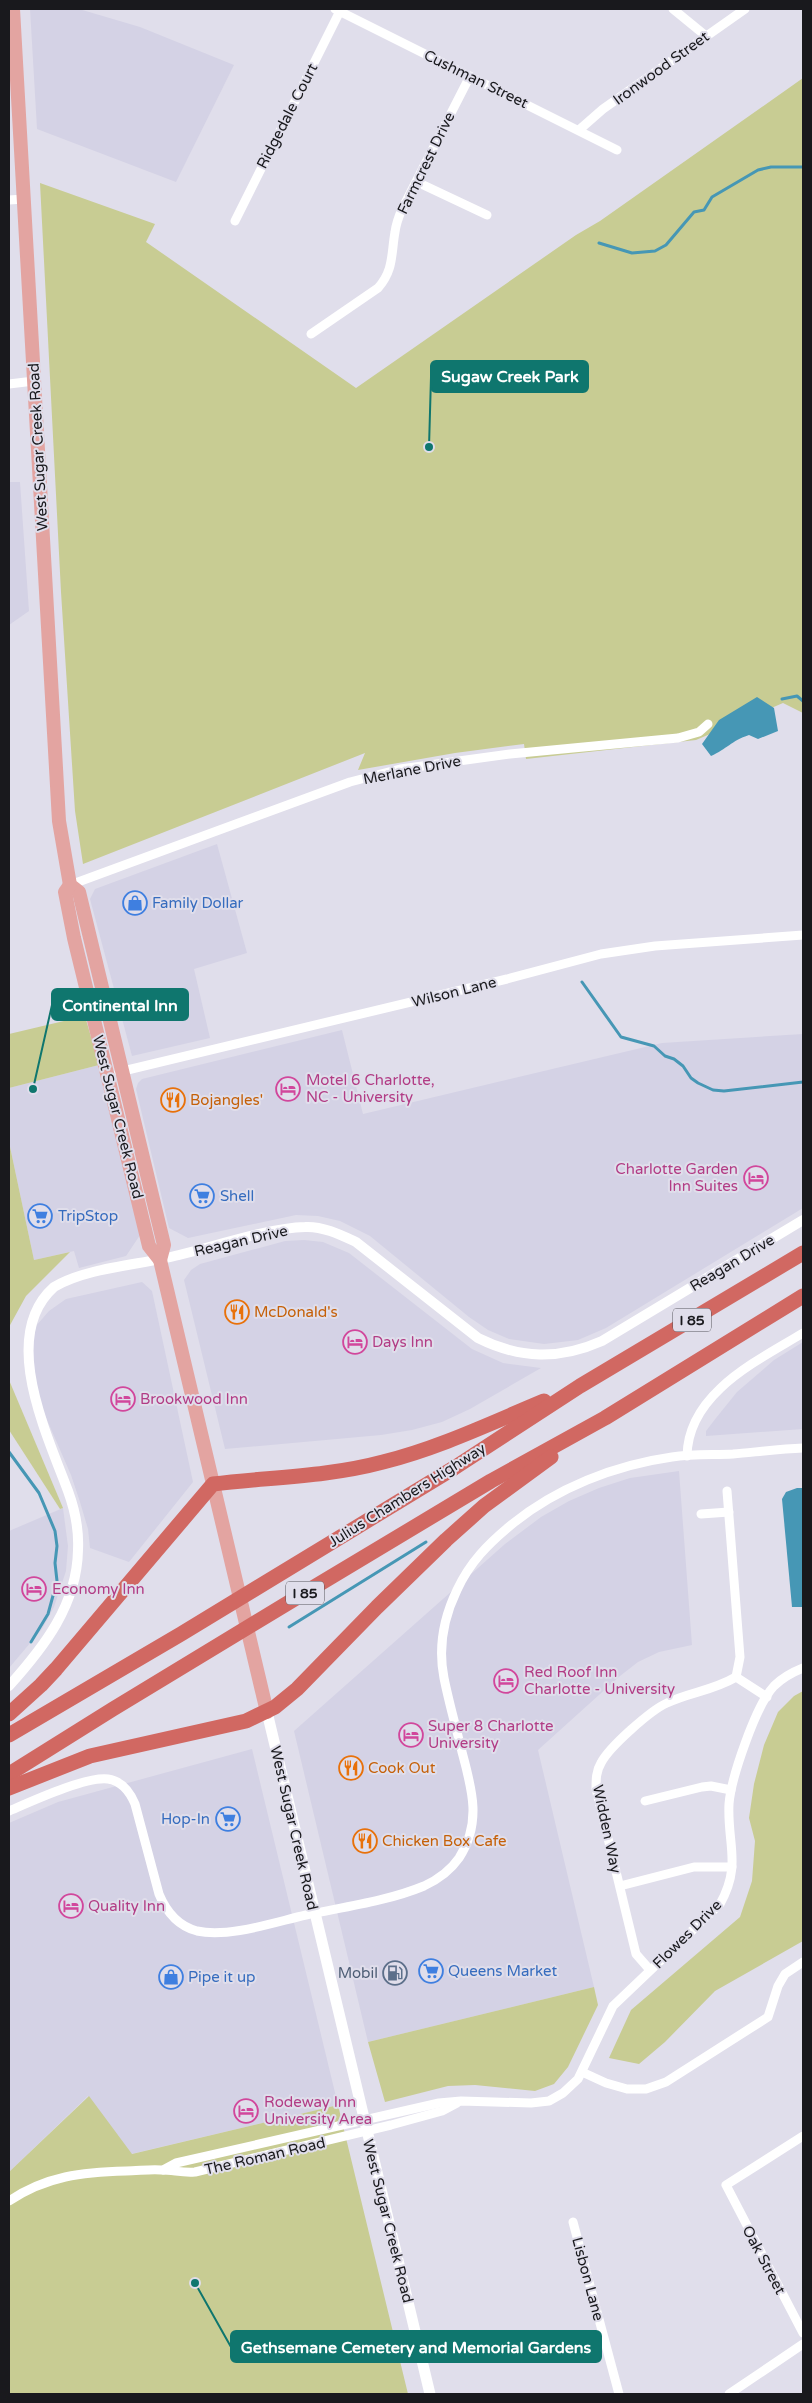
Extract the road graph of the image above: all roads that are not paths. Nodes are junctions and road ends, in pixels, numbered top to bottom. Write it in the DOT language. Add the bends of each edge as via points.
graph roads {
  1 [pos="13,9"];
  2 [pos="673,9"];
  3 [pos="745,9"];
  4 [pos="337,10"];
  5 [pos="706,36"];
  6 [pos="470,76"];
  7 [pos="579,130"];
  8 [pos="617,150"];
  9 [pos="417,182"];
  10 [pos="24,199"];
  11 [pos="9,200"];
  12 [pos="487,216"];
  13 [pos="234,221"];
  14 [pos="311,334"];
  15 [pos="34,381"];
  16 [pos="9,384"];
  17 [pos="708,724"];
  18 [pos="70,884"];
  19 [pos="803,935"];
  20 [pos="122,1071"];
  21 [pos="108,1074"];
  22 [pos="803,1220"];
  23 [pos="803,1253"];
  24 [pos="160,1260"];
  25 [pos="803,1296"];
  26 [pos="20,1331"];
  27 [pos="803,1333"];
  28 [pos="580,1386"];
  29 [pos="23,1390"];
  30 [pos="605,1418"];
  31 [pos="803,1448"];
  32 [pos="687,1456"];
  33 [pos="213,1484"];
  34 [pos="727,1491"];
  35 [pos="729,1512"];
  36 [pos="700,1514"];
  37 [pos="803,1668"];
  38 [pos="736,1677"];
  39 [pos="9,1686"];
  40 [pos="767,1696"];
  41 [pos="267,1712"];
  42 [pos="9,1714"];
  43 [pos="9,1735"];
  44 [pos="9,1774"];
  45 [pos="9,1788"];
  46 [pos="731,1790"];
  47 [pos="645,1801"];
  48 [pos="9,1811"];
  49 [pos="732,1867"];
  50 [pos="620,1886"];
  51 [pos="314,1913"];
  52 [pos="803,1962"];
  53 [pos="650,1970"];
  54 [pos="582,2072"];
  55 [pos="365,2125"];
  56 [pos="803,2136"];
  57 [pos="163,2170"];
  58 [pos="9,2201"];
  59 [pos="573,2222"];
  60 [pos="803,2333"];
  61 [pos="803,2344"];
  62 [pos="430,2394"];
  63 [pos="619,2394"];
  64 [pos="729,2394"];
  1 -- 10 [label="main road, West Sugar Creek Road"];
  2 -- 5 [label="street"];
  3 -- 5 [label="street, Ironwood Street"];
  4 -- 6 [label="street, Cushman Street"];
  4 -- 13 [label="street, Ridgedale Court"];
  5 -- 7 [label="street, Ironwood Street"];
  6 -- 7 [label="street, Cushman Street"];
  6 -- 9 [label="street, Farmcrest Drive"];
  7 -- 8 [label="street, Cushman Street"];
  9 -- 12 [label="street"];
  9 -- 14 [label="street, Farmcrest Drive" via="397,224 393,259 385,280"];
  10 -- 11 [label="street"];
  10 -- 15 [label="main road, West Sugar Creek Road"];
  15 -- 16 [label="street"];
  15 -- 18 [label="main road, West Sugar Creek Road" via="58,813"];
  17 -- 18 [label="street, Merlane Drive" via="698,732 678,738 436,763 366,777"];
  18 -- 20 [label="main road, West Sugar Creek Road" via="79,892"];
  18 -- 21 [label="main road, West Sugar Creek Road" via="65,892"];
  19 -- 20 [label="street, Wilson Lane" via="655,946 602,954"];
  20 -- 21 [label="street, Wilson Lane"];
  20 -- 24 [label="main road, West Sugar Creek Road" via="164,1245"];
  21 -- 24 [label="main road, West Sugar Creek Road" via="149,1246"];
  22 -- 24 [label="street, Reagan Drive" via="602,1341 585,1349 557,1355 520,1354 478,1338 356,1242 324,1230 306,1227 266,1234"];
  23 -- 28 [label="highway, Julius Chambers Highway / I 85"];
  24 -- 26 [label="street, Reagan Drive" via="62,1283 33,1305"];
  24 -- 33 [label="main road, West Sugar Creek Road"];
  25 -- 30 [label="highway, Julius Chambers Highway / I 85"];
  27 -- 32 [label="street" via="743,1369 713,1395 691,1430"];
  28 -- 33 [label="highway" via="455,1438 382,1463 318,1475"];
  28 -- 43 [label="highway, Julius Chambers Highway / I 85" via="454,1468"];
  29 -- 39 [label="street" via="68,1492 76,1520 78,1552 73,1586 58,1623 34,1659"];
  30 -- 41 [label="highway" via="484,1506 376,1607 290,1696"];
  30 -- 44 [label="highway, Julius Chambers Highway / I 85" via="491,1480"];
  31 -- 32 [label="street"];
  32 -- 51 [label="street" via="609,1472 571,1487 525,1514 477,1555 453,1598 442,1649 444,1677 474,1803 473,1826 465,1848 451,1868 421,1887"];
  33 -- 41 [label="main road, West Sugar Creek Road"];
  33 -- 42 [label="highway" via="56,1669"];
  34 -- 35 [label="street"];
  35 -- 36 [label="street"];
  35 -- 38 [label="street" via="740,1657"];
  37 -- 40 [label="street, Flowes Drive" via="784,1679"];
  38 -- 40 [label="street"];
  38 -- 50 [label="street, Widden Way" via="720,1687 656,1708 600,1763 596,1789"];
  40 -- 46 [label="street, Flowes Drive" via="751,1729"];
  41 -- 45 [label="highway" via="236,1724 90,1756"];
  41 -- 51 [label="main road, West Sugar Creek Road"];
  46 -- 47 [label="street" via="702,1787"];
  46 -- 49 [label="street, Flowes Drive"];
  48 -- 51 [label="street" via="98,1779 117,1782 132,1795 164,1906 185,1927 212,1933 225,1932"];
  49 -- 50 [label="street" via="694,1867"];
  49 -- 53 [label="street, Flowes Drive" via="728,1891 720,1904"];
  50 -- 53 [label="street, Widden Way" via="636,1954"];
  51 -- 55 [label="main road, West Sugar Creek Road"];
  52 -- 54 [label="street" via="785,1974 768,2017 666,2082 646,2089 627,2088"];
  53 -- 54 [label="street, Flowes Drive" via="613,2006"];
  54 -- 55 [label="street, Flowes Drive" via="563,2093 549,2101 438,2103"];
  55 -- 57 [label="street, The Roman Road" via="176,2163"];
  55 -- 57 [label="street, The Roman Road" via="195,2172 180,2174"];
  55 -- 62 [label="main road, West Sugar Creek Road"];
  56 -- 60 [label="street, Oak Street" via="726,2185"];
  57 -- 58 [label="street, The Roman Road" via="69,2175 39,2184"];
  59 -- 63 [label="street, Lisbon Lane"];
  61 -- 64 [label="street"];
}
